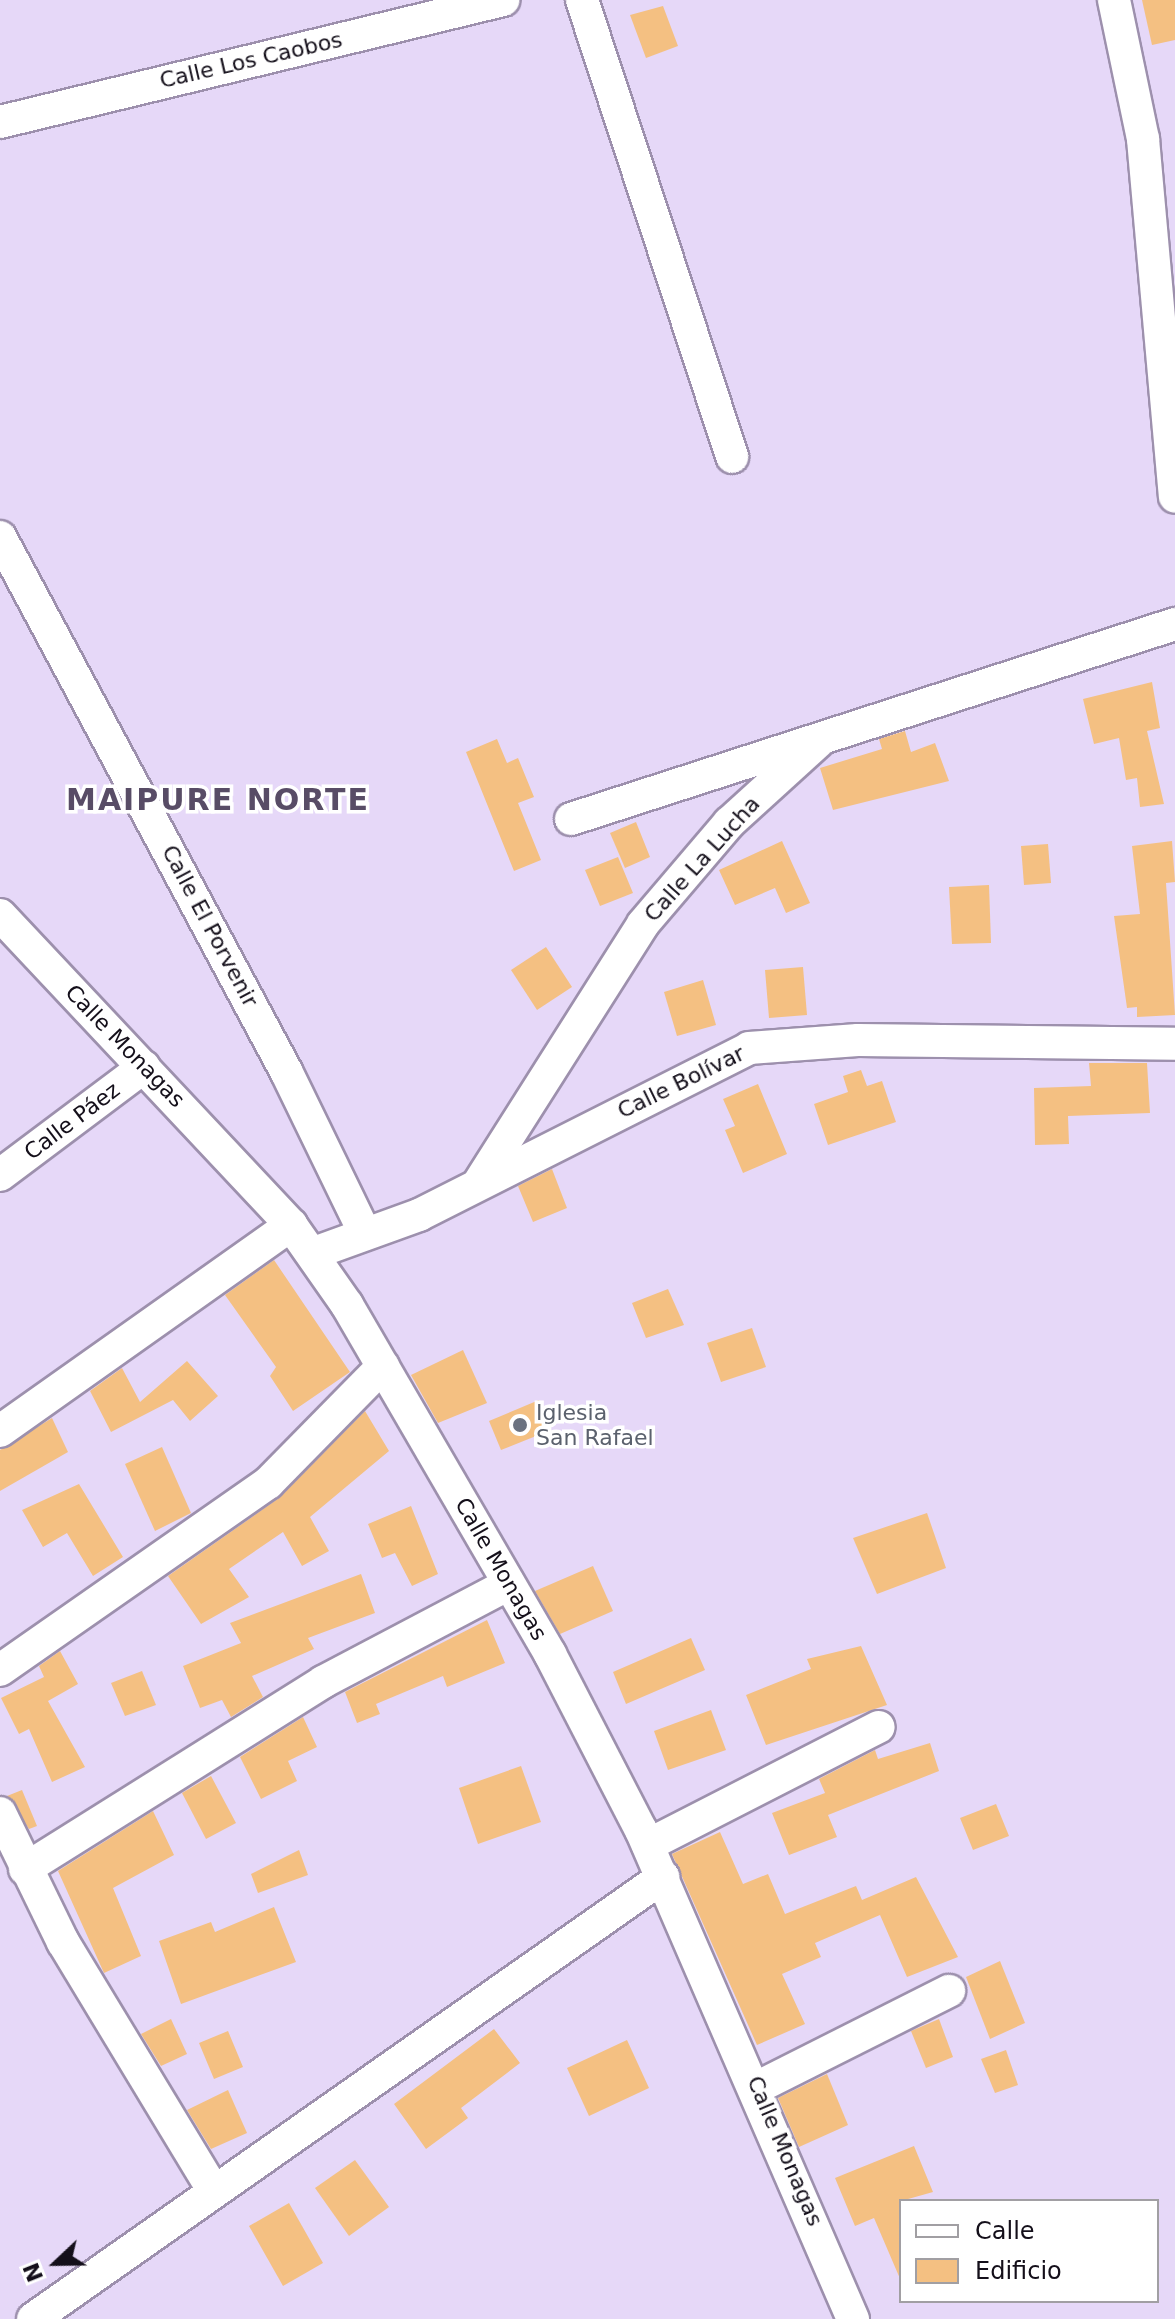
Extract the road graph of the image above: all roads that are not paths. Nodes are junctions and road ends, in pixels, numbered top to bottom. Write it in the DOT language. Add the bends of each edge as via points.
graph roads {
  1 [pos="503,0"];
  2 [pos="582,0"];
  3 [pos="1114,0"];
  4 [pos="0,122"];
  5 [pos="732,457"];
  6 [pos="1175,497"];
  7 [pos="0,537"];
  8 [pos="1175,624"];
  9 [pos="823,737"];
  10 [pos="571,819"];
  11 [pos="0,915"];
  12 [pos="1175,1044"];
  13 [pos="144,1067"];
  14 [pos="0,1175"];
  15 [pos="477,1186"];
  16 [pos="291,1225"];
  17 [pos="365,1234"];
  18 [pos="314,1253"];
  19 [pos="383,1366"];
  20 [pos="0,1431"];
  21 [pos="509,1584"];
  22 [pos="0,1670"];
  23 [pos="879,1727"];
  24 [pos="0,1813"];
  25 [pos="648,1845"];
  26 [pos="25,1869"];
  27 [pos="663,1877"];
  28 [pos="949,1991"];
  29 [pos="758,2087"];
  30 [pos="214,2191"];
  31 [pos="33,2319"];
  32 [pos="853,2319"];
  1 -- 4 [label="street, Calle Los Caobos"];
  2 -- 5 [label="street"];
  3 -- 6 [label="street" via="1143,139"];
  7 -- 17 [label="street, Calle El Porvenir" via="286,1071"];
  8 -- 9 [label="street, Calle La Lucha"];
  9 -- 10 [label="street"];
  9 -- 15 [label="street, Calle La Lucha" via="729,823 643,924"];
  11 -- 13 [label="street, Calle Monagas"];
  12 -- 15 [label="street, Calle Bolívar" via="768,1044 723,1057"];
  13 -- 14 [label="street, Calle Páez"];
  13 -- 16 [label="street, Calle Monagas"];
  15 -- 17 [label="street, Calle Bolívar"];
  16 -- 18 [label="street, Calle Monagas"];
  16 -- 20 [label="street"];
  17 -- 18 [label="street, Calle Bolívar"];
  18 -- 19 [label="street, Calle Monagas"];
  19 -- 21 [label="street, Calle Monagas"];
  19 -- 22 [label="street" via="268,1483"];
  21 -- 25 [label="street, Calle Monagas"];
  21 -- 26 [label="street" via="311,1690"];
  23 -- 25 [label="street"];
  24 -- 26 [label="street"];
  25 -- 27 [label="street, Calle Monagas"];
  26 -- 30 [label="street"];
  27 -- 29 [label="street, Calle Monagas"];
  27 -- 30 [label="street"];
  28 -- 29 [label="street"];
  29 -- 32 [label="street, Calle Monagas"];
  30 -- 31 [label="street"];
}
